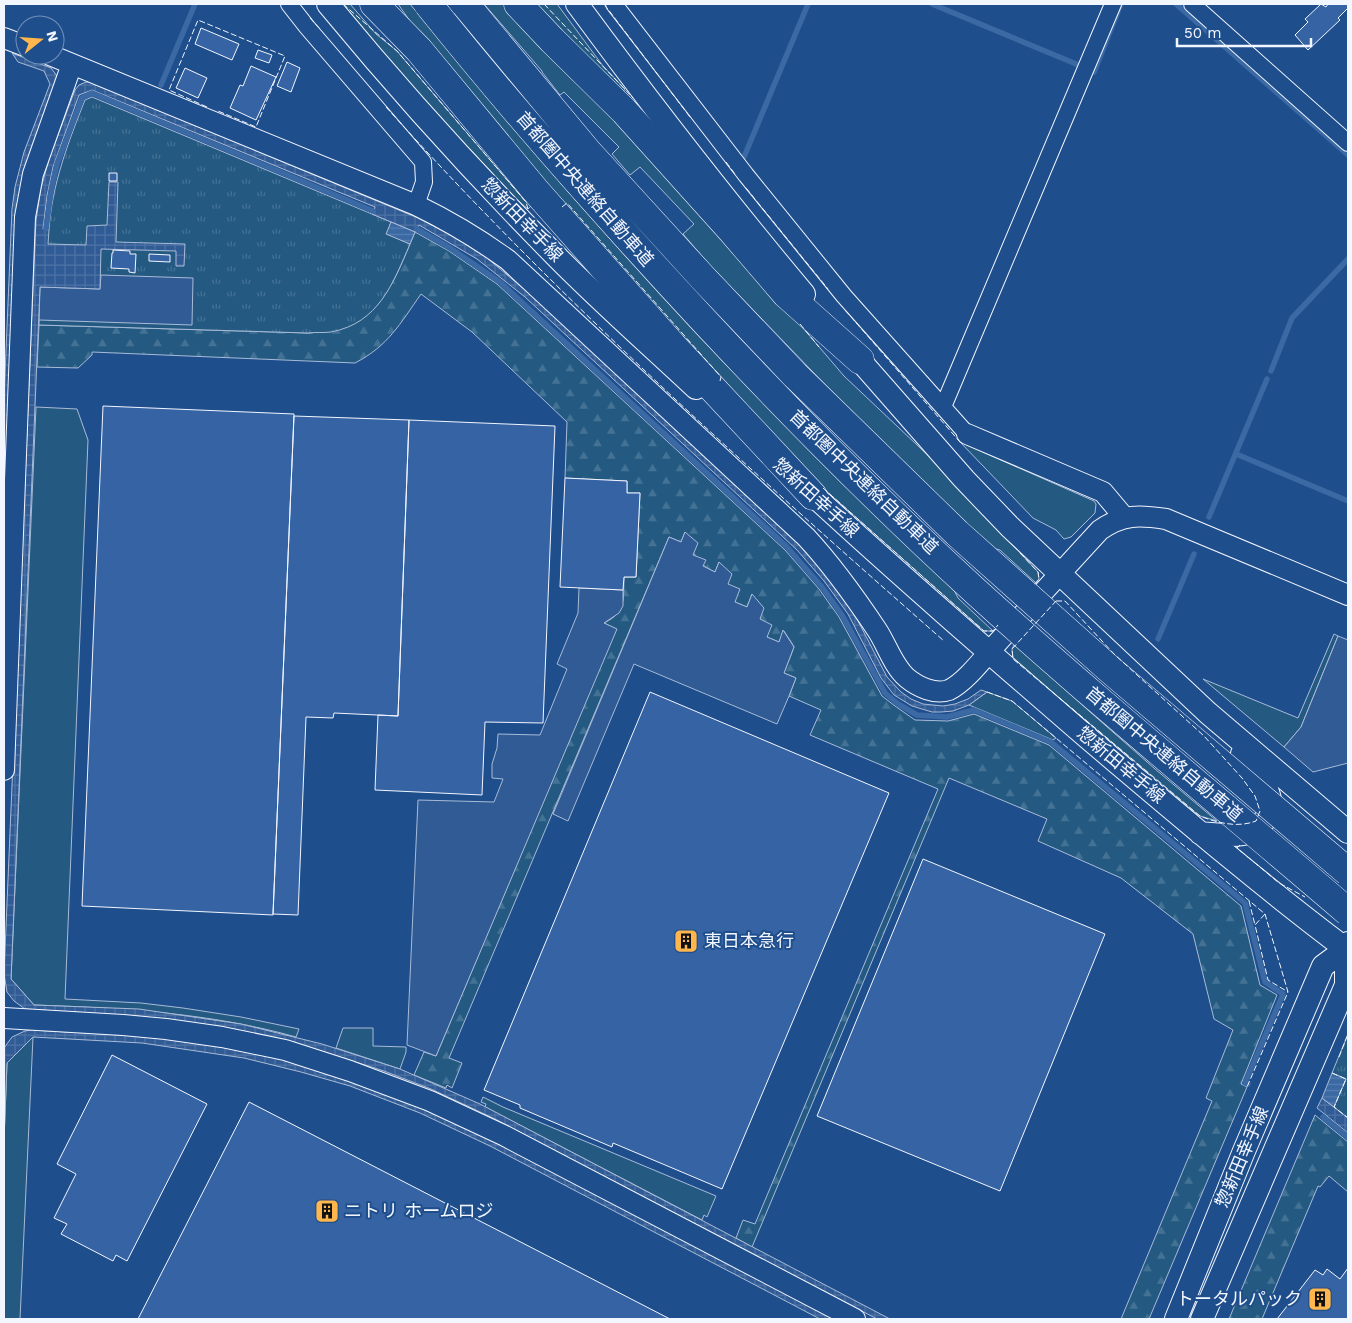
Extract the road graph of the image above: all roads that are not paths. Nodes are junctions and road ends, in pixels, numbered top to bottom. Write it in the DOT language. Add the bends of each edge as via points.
graph roads {
  1 [pos="289,4"];
  2 [pos="328,4"];
  3 [pos="374,4"];
  4 [pos="428,4"];
  5 [pos="465,4"];
  6 [pos="518,4"];
  7 [pos="577,4"];
  8 [pos="614,4"];
  9 [pos="1113,4"];
  10 [pos="1192,4"];
  11 [pos="65,61"];
  12 [pos="72,64"];
  13 [pos="1348,143"];
  14 [pos="416,206"];
  15 [pos="860,360"];
  16 [pos="943,407"];
  17 [pos="967,434"];
  18 [pos="813,496"];
  19 [pos="1124,517"];
  20 [pos="1059,575"];
  21 [pos="1348,595"];
  22 [pos="988,652"];
  23 [pos="1208,713"];
  24 [pos="4,770"];
  25 [pos="1348,832"];
  26 [pos="1200,833"];
  27 [pos="1348,872"];
  28 [pos="1348,912"];
  29 [pos="1347,948"];
  30 [pos="4,1018"];
  31 [pos="855,1319"];
  32 [pos="1176,1319"];
  33 [pos="1202,1319"];
  1 -- 14 [label="street" via="423,162 424,182"];
  2 -- 18 [label="main road, 惣新田幸手線" via="440,133 554,255"];
  3 -- 18 [label="highway" via="419,50 535,190 673,346"];
  4 -- 28 [label="highway, 首都圏中央連絡自動車道, bridge" via="557,159 704,323 849,470 1092,694"];
  5 -- 27 [label="highway, 首都圏中央連絡自動車道, bridge" via="587,150 795,375 957,533"];
  6 -- 15 [label="highway" via="624,112 786,294"];
  7 -- 15 [label="main road" via="753,234"];
  8 -- 16 [label="street" via="844,296"];
  9 -- 16 [label="street"];
  10 -- 13 [label="street"];
  11 -- 12 [label="street"];
  12 -- 14 [label="street"];
  12 -- 24 [label="street" via="33,174 26,217"];
  14 -- 22 [label="street" via="475,236 508,260 806,537 850,589 906,677 934,692 949,690"];
  15 -- 20 [label="main road" via="964,479"];
  16 -- 17 [label="street"];
  17 -- 19 [label="street" via="1103,492"];
  18 -- 22 [label="main road, 惣新田幸手線"];
  19 -- 20 [label="street" via="1100,530"];
  19 -- 21 [label="street" via="1166,519"];
  20 -- 22 [label="street"];
  20 -- 23 [label="main road"];
  22 -- 26 [label="main road, 惣新田幸手線"];
  23 -- 25 [label="main road"];
  23 -- 26 [label="main road" via="1252,766 1267,787 1271,800 1266,819 1245,834"];
  26 -- 29 [label="main road, 惣新田幸手線"];
  29 -- 32 [label="main road, 惣新田幸手線" via="1324,966"];
  29 -- 33 [label="main road, 惣新田幸手線" via="1346,985"];
  30 -- 31 [label="street" via="123,1025 222,1037 284,1050 350,1071 430,1100 503,1135"];
}
